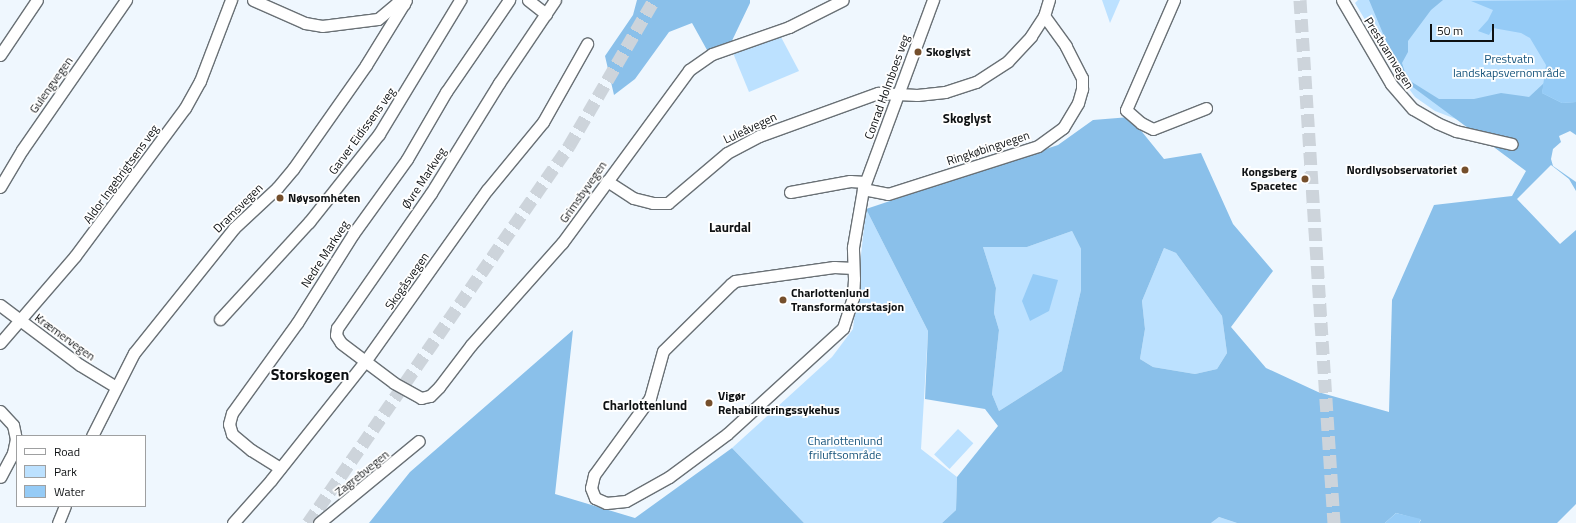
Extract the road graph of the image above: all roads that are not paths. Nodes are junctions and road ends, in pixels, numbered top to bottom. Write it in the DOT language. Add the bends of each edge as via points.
graph roads {
  1 [pos="37,0"];
  2 [pos="126,0"];
  3 [pos="231,0"];
  4 [pos="253,0"];
  5 [pos="460,0"];
  6 [pos="509,0"];
  7 [pos="528,0"];
  8 [pos="555,0"];
  9 [pos="844,0"];
  10 [pos="932,0"];
  11 [pos="1048,0"];
  12 [pos="1174,0"];
  13 [pos="1342,0"];
  14 [pos="405,2"];
  15 [pos="546,14"];
  16 [pos="1044,16"];
  17 [pos="587,44"];
  18 [pos="0,55"];
  19 [pos="899,93"];
  20 [pos="1206,108"];
  21 [pos="1512,144"];
  22 [pos="607,181"];
  23 [pos="864,185"];
  24 [pos="0,187"];
  25 [pos="790,192"];
  26 [pos="853,268"];
  27 [pos="0,305"];
  28 [pos="19,319"];
  29 [pos="220,319"];
  30 [pos="0,343"];
  31 [pos="366,360"];
  32 [pos="116,387"];
  33 [pos="0,411"];
  34 [pos="92,435"];
  35 [pos="419,441"];
  36 [pos="280,468"];
  37 [pos="0,477"];
  38 [pos="65,507"];
  39 [pos="58,523"];
  40 [pos="233,523"];
  41 [pos="319,523"];
  1 -- 18 [label="street"];
  2 -- 24 [label="street, Gulengvegen" via="22,150"];
  3 -- 28 [label="street, Aldor Ingebrigtsens veg" via="200,81 185,108 75,256 37,302"];
  4 -- 14 [label="street" via="306,24 322,26 378,19 396,4"];
  5 -- 29 [label="street, Garver Eidissens veg" via="401,101 375,139 299,233"];
  6 -- 36 [label="street, Nedre Markveg" via="450,86 407,159 353,234 297,323 232,413 229,424 232,434 251,450"];
  7 -- 15 [label="street"];
  8 -- 15 [label="street, Øvre Markveg"];
  9 -- 22 [label="street, Grimsbyvegen" via="790,27 722,49 696,64 673,88"];
  10 -- 19 [label="street, Conrad Holmboes veg"];
  11 -- 16 [label="street"];
  12 -- 20 [label="street" via="1126,110 1153,129"];
  13 -- 21 [label="street, Prestvannvegen" via="1391,84 1414,109 1456,131"];
  14 -- 32 [label="street, Dramsvegen" via="366,65 305,153 277,188 242,220 211,256 137,349"];
  15 -- 31 [label="street, Øvre Markveg" via="430,193 337,328 338,339"];
  16 -- 19 [label="street, Luleåvegen" via="1017,52 981,80 945,92 917,96"];
  16 -- 23 [label="street, Ringkøbingvegen" via="1066,46 1082,78 1078,103 1063,128 1038,146 888,194"];
  17 -- 31 [label="street, Skogåsvegen" via="543,122 487,190"];
  19 -- 22 [label="street, Luleåvegen" via="878,93 759,136 727,153 668,203 653,203 633,198"];
  19 -- 23 [label="street, Conrad Holmboes veg"];
  22 -- 31 [label="street, Grimsbyvegen" via="562,243 470,345 430,396 414,396"];
  23 -- 25 [label="street" via="850,181"];
  23 -- 26 [label="street, Conrad Holmboes veg" via="855,224"];
  26 -- 26 [label="street, Conrad Holmboes veg" via="850,311 843,328 832,341 727,434 669,477 626,501 611,504 599,500 591,488 594,475 646,405 654,390 662,351 735,281 834,268"];
  27 -- 28 [label="street, Kræmervegen"];
  28 -- 30 [label="street, Aldor Ingebrigtsens veg"];
  28 -- 32 [label="street, Kræmervegen"];
  31 -- 36 [label="street, Skogåsvegen"];
  32 -- 34 [label="street, Dramsvegen"];
  33 -- 37 [label="street" via="13,425 16,439 13,453"];
  35 -- 41 [label="street, Zagrebvegen"];
  36 -- 40 [label="street, Skogåsvegen"];
  38 -- 39 [label="street"];
}
